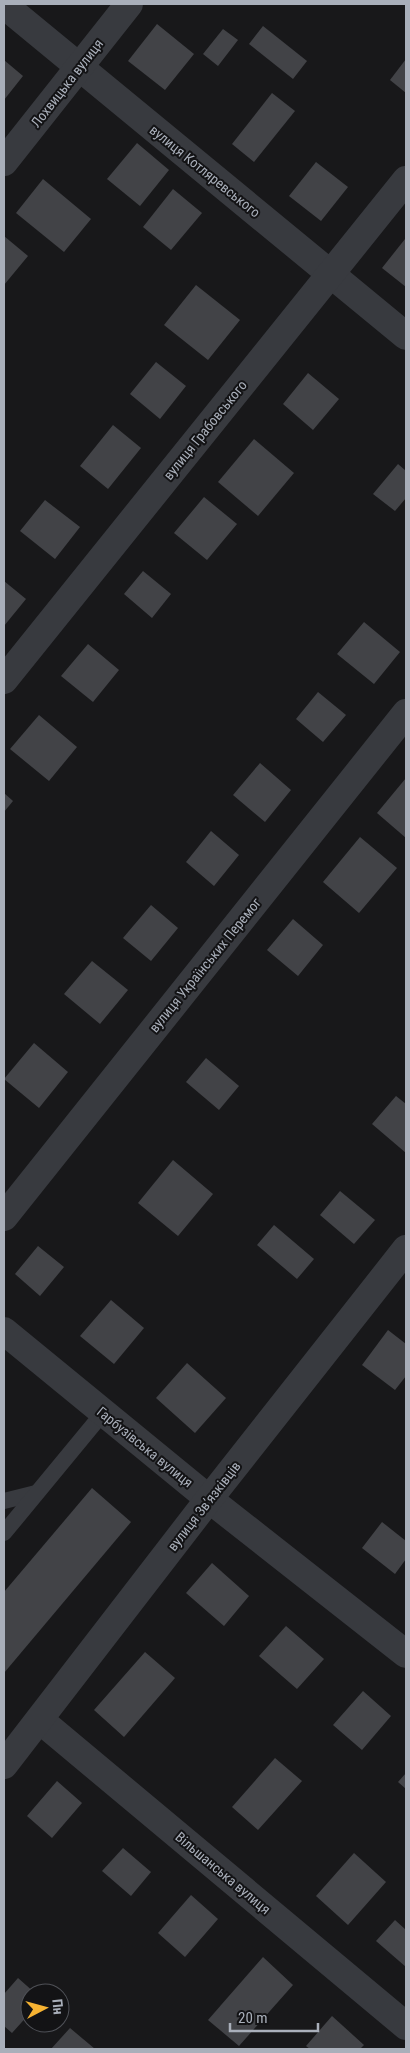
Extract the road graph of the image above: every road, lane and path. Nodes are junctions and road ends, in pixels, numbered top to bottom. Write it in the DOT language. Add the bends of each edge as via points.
graph roads {
  1 [pos="129,4"];
  2 [pos="4,6"];
  3 [pos="80,67"];
  4 [pos="4,162"];
  5 [pos="406,180"];
  6 [pos="331,274"];
  7 [pos="406,336"];
  8 [pos="4,680"];
  9 [pos="406,713"];
  10 [pos="4,1217"];
  11 [pos="406,1249"];
  12 [pos="4,1331"];
  13 [pos="103,1413"];
  14 [pos="36,1494"];
  15 [pos="208,1499"];
  16 [pos="4,1501"];
  17 [pos="4,1533"];
  18 [pos="406,1654"];
  19 [pos="40,1720"];
  20 [pos="4,1765"];
  21 [pos="406,2026"];
  1 -- 3 [label="street, Лохвицька вулиця"];
  2 -- 3 [label="street, вулиця Котляревського"];
  3 -- 4 [label="street, Лохвицька вулиця"];
  3 -- 6 [label="street, вулиця Котляревського"];
  5 -- 6 [label="street, вулиця Грабовського"];
  6 -- 7 [label="street, вулиця Котляревського"];
  6 -- 8 [label="street, вулиця Грабовського"];
  9 -- 10 [label="street, вулиця Українських Перемог"];
  11 -- 15 [label="street, вулиця Звʼязківців"];
  12 -- 13 [label="street, Гарбузівська вулиця"];
  13 -- 14 [label="lane"];
  13 -- 15 [label="street, Гарбузівська вулиця"];
  14 -- 16 [label="lane"];
  14 -- 17 [label="lane"];
  15 -- 18 [label="street, Гарбузівська вулиця"];
  15 -- 19 [label="street, вулиця Звʼязківців"];
  19 -- 20 [label="street, вулиця Звʼязківців"];
  19 -- 21 [label="street, Вільшанська вулиця"];
}
